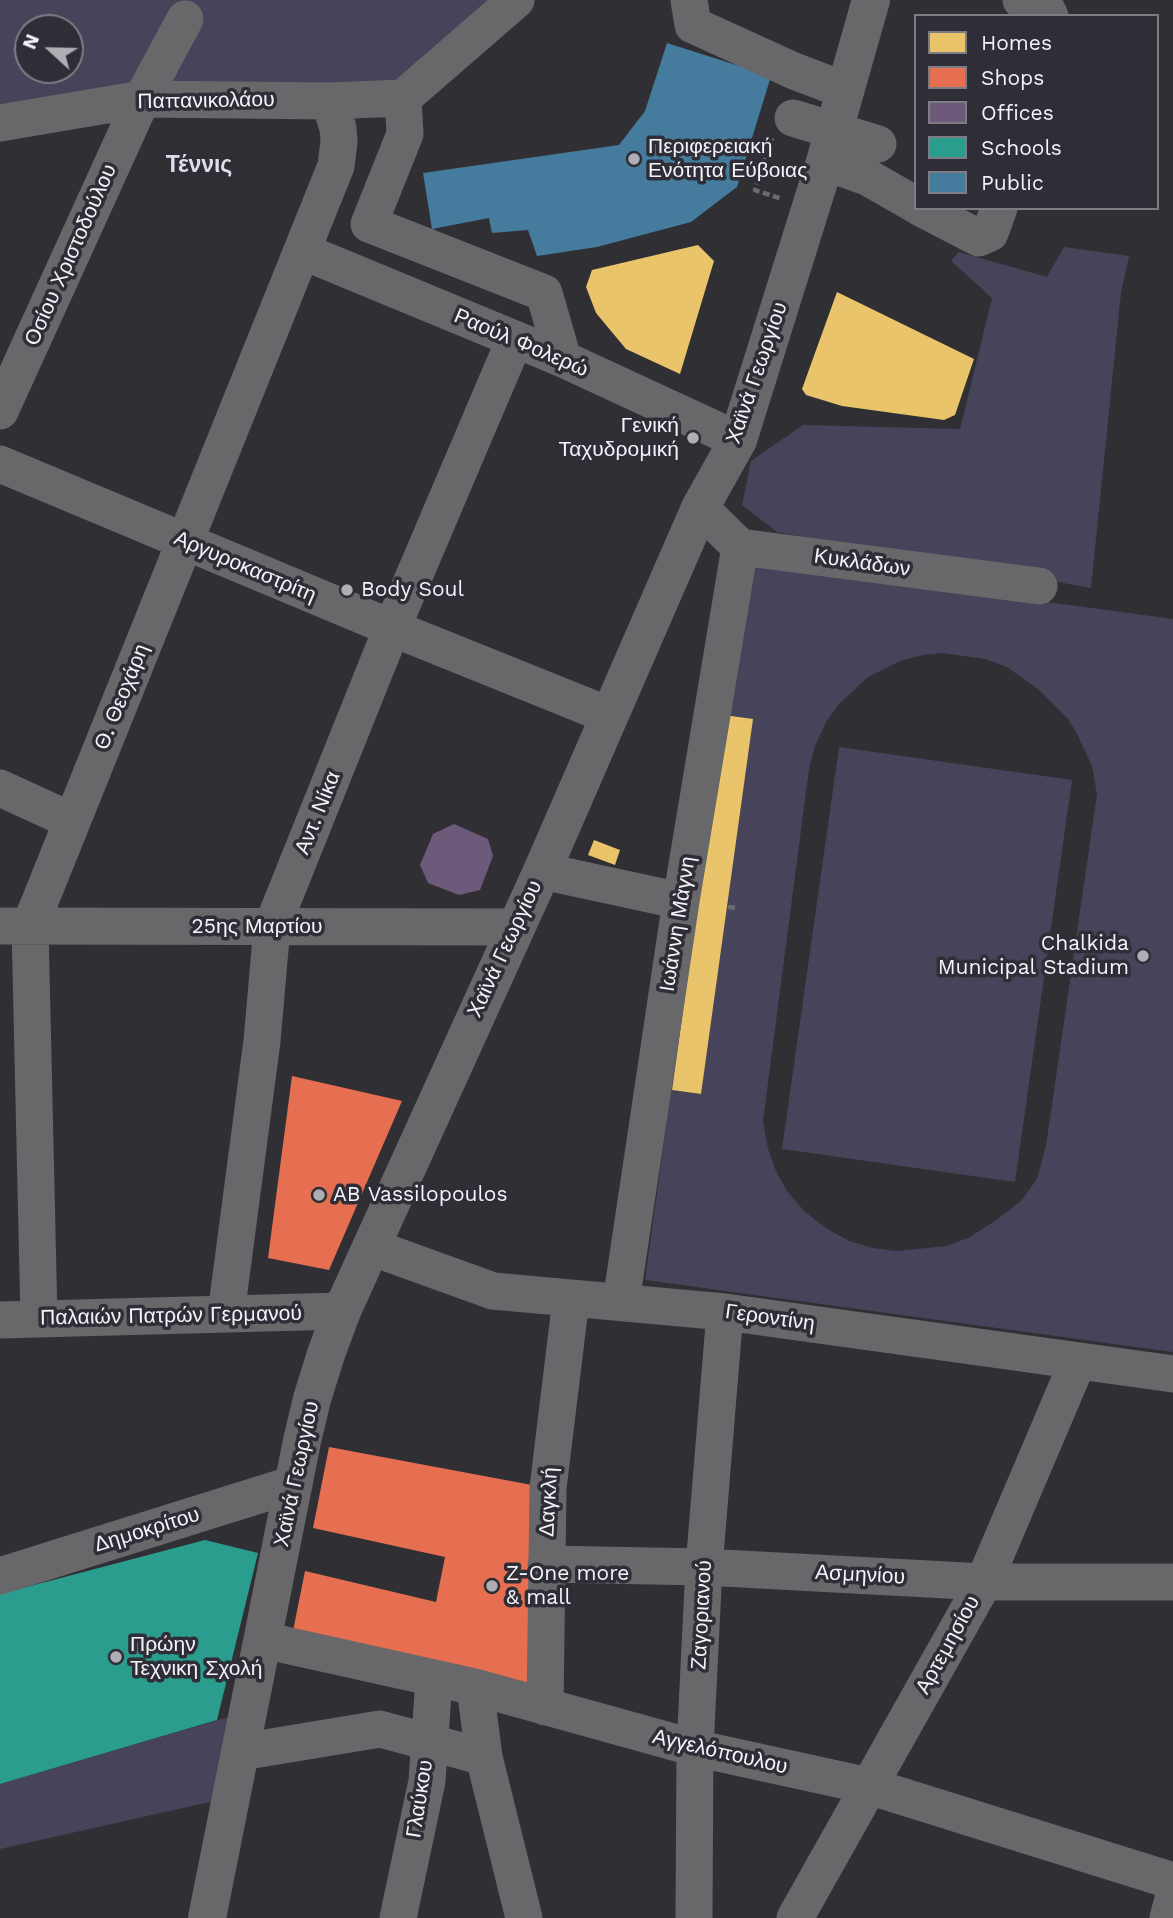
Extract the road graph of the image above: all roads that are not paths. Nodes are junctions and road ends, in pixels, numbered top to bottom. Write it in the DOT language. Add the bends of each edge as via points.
graph roads {
  1 [pos="516,0"];
  2 [pos="689,0"];
  3 [pos="871,0"];
  4 [pos="1021,0"];
  5 [pos="1049,14"];
  6 [pos="185,19"];
  7 [pos="844,90"];
  8 [pos="402,97"];
  9 [pos="142,99"];
  10 [pos="329,101"];
  11 [pos="0,123"];
  12 [pos="776,126"];
  13 [pos="878,144"];
  14 [pos="825,162"];
  15 [pos="914,204"];
  16 [pos="924,210"];
  17 [pos="998,210"];
  18 [pos="302,251"];
  19 [pos="515,339"];
  20 [pos="563,359"];
  21 [pos="0,411"];
  22 [pos="738,439"];
  23 [pos="0,464"];
  24 [pos="699,508"];
  25 [pos="185,542"];
  26 [pos="740,547"];
  27 [pos="1039,586"];
  28 [pos="392,628"];
  29 [pos="608,715"];
  30 [pos="0,788"];
  31 [pos="72,821"];
  32 [pos="542,871"];
  33 [pos="681,901"];
  34 [pos="15,926"];
  35 [pos="272,927"];
  36 [pos="514,927"];
  37 [pos="372,1247"];
  38 [pos="571,1299"];
  39 [pos="621,1302"];
  40 [pos="342,1311"];
  41 [pos="725,1312"];
  42 [pos="226,1314"];
  43 [pos="39,1319"];
  44 [pos="0,1320"];
  45 [pos="1078,1361"];
  46 [pos="1173,1374"];
  47 [pos="294,1484"];
  48 [pos="546,1564"];
  49 [pos="704,1567"];
  50 [pos="0,1576"];
  51 [pos="984,1582"];
  52 [pos="1173,1582"];
  53 [pos="263,1640"];
  54 [pos="434,1678"];
  55 [pos="475,1687"];
  56 [pos="545,1707"];
  57 [pos="428,1743"];
  58 [pos="695,1748"];
  59 [pos="241,1752"];
  60 [pos="484,1757"];
  61 [pos="869,1786"];
  62 [pos="1173,1881"];
  63 [pos="1173,1899"];
  64 [pos="207,1918"];
  65 [pos="398,1918"];
  66 [pos="524,1918"];
  67 [pos="694,1918"];
  68 [pos="795,1918"];
  69 [pos="1168,1918"];
  1 -- 8 [label="street"];
  2 -- 7 [label="street" via="693,25"];
  3 -- 7 [label="main road, Χαϊνά Γεωργίου"];
  4 -- 5 [label="street" via="1041,6"];
  6 -- 9 [label="street, Οσίου Χριστοδούλου"];
  7 -- 14 [label="main road, Χαϊνά Γεωργίου"];
  8 -- 10 [label="street, Παπανικολάου"];
  8 -- 20 [label="street" via="405,134 369,224 544,293"];
  9 -- 10 [label="street, Παπανικολάου"];
  9 -- 11 [label="street, Παπανικολάου"];
  9 -- 21 [label="street, Οσίου Χριστοδούλου"];
  10 -- 18 [label="street, Θ. Θεοχάρη" via="338,128 338,154"];
  12 -- 13 [label="street, bridge" via="790,129 793,118"];
  14 -- 15 [label="street" via="867,177"];
  14 -- 22 [label="main road, Χαϊνά Γεωργίου"];
  16 -- 17 [label="street" via="979,238 990,233"];
  18 -- 19 [label="street, Ραούλ Φολερώ"];
  18 -- 25 [label="street, Θ. Θεοχάρη"];
  19 -- 20 [label="street, Ραούλ Φολερώ"];
  19 -- 28 [label="street, Αντ. Νίκα"];
  20 -- 22 [label="street, Ραούλ Φολερώ"];
  22 -- 24 [label="main road, Χαϊνά Γεωργίου"];
  23 -- 25 [label="street, Αργυροκαστρίτη"];
  24 -- 26 [label="street"];
  24 -- 29 [label="main road, Χαϊνά Γεωργίου"];
  25 -- 28 [label="street, Αργυροκαστρίτη"];
  25 -- 31 [label="street, Θ. Θεοχάρη"];
  26 -- 27 [label="street, Κυκλάδων"];
  26 -- 33 [label="street, Ιωάννη Μὰγνη"];
  28 -- 29 [label="street, Αργυροκαστρίτη"];
  28 -- 35 [label="street, Αντ. Νίκα"];
  29 -- 32 [label="main road, Χαϊνά Γεωργίου"];
  30 -- 31 [label="street"];
  31 -- 34 [label="street, Θ. Θεοχάρη"];
  32 -- 33 [label="street"];
  32 -- 36 [label="main road, Χαϊνά Γεωργίου"];
  33 -- 39 [label="street, Ιωάννη Μὰγνη"];
  34 -- 35 [label="street, 25ης Μαρτίου"];
  34 -- 43 [label="street, Θ. Θεοχάρη"];
  35 -- 36 [label="street, 25ης Μαρτίου"];
  35 -- 42 [label="street, Αντ. Νίκα" via="262,1041"];
  36 -- 37 [label="main road, Χαϊνά Γεωργίου"];
  37 -- 38 [label="street, Γεροντίνη" via="493,1291"];
  37 -- 40 [label="main road, Χαϊνά Γεωργίου"];
  38 -- 39 [label="street, Γεροντίνη"];
  38 -- 48 [label="street, Δαγκλή" via="548,1488"];
  39 -- 41 [label="street, Γεροντίνη"];
  40 -- 42 [label="street, Παλαιών Πατρών Γερμανού"];
  40 -- 47 [label="main road, Χαϊνά Γεωργίου" via="312,1399"];
  41 -- 45 [label="street, Γεροντίνη"];
  41 -- 49 [label="street, Ζαγοριανού"];
  42 -- 43 [label="street, Παλαιών Πατρών Γερμανού"];
  43 -- 44 [label="street, Παλαιών Πατρών Γερμανού"];
  45 -- 46 [label="street, Γεροντίνη"];
  45 -- 51 [label="street, Αρτεμησίου"];
  47 -- 50 [label="street, Δημοκρίτου"];
  47 -- 53 [label="main road, Χαϊνά Γεωργίου"];
  48 -- 49 [label="street, Ασμηνίου"];
  48 -- 56 [label="street, Δαγκλή"];
  49 -- 51 [label="street, Ασμηνίου"];
  49 -- 58 [label="street, Ζαγοριανού"];
  51 -- 52 [label="street, Ασμηνίου"];
  51 -- 61 [label="street, Αρτεμησίου"];
  53 -- 54 [label="street, Αγγελόπουλου"];
  53 -- 59 [label="main road, Χαϊνά Γεωργίου"];
  54 -- 55 [label="street, Αγγελόπουλου"];
  54 -- 57 [label="street, Γλαύκου"];
  55 -- 56 [label="street, Αγγελόπουλου"];
  55 -- 60 [label="street"];
  56 -- 58 [label="street, Αγγελόπουλου"];
  57 -- 59 [label="street" via="380,1729"];
  57 -- 60 [label="street"];
  57 -- 65 [label="street, Γλαύκου" via="427,1781"];
  58 -- 61 [label="street, Αγγελόπουλου"];
  58 -- 67 [label="street, Ζαγοριανού"];
  59 -- 64 [label="main road, Χαϊνά Γεωργίου"];
  60 -- 66 [label="street"];
  61 -- 62 [label="street, Αγγελόπουλου"];
  61 -- 68 [label="street, Αρτεμησίου"];
  63 -- 69 [label="street"];
}
